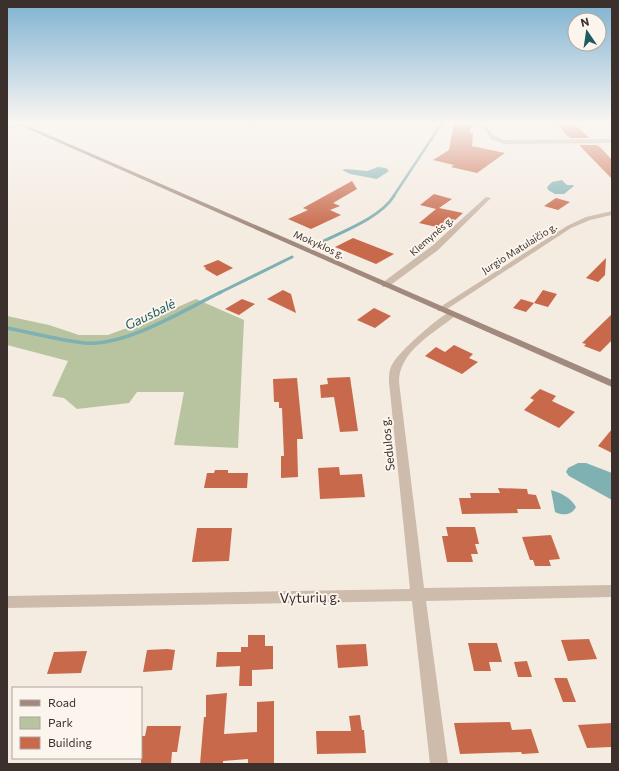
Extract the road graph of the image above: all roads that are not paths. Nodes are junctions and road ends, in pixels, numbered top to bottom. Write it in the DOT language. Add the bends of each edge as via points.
graph roads {
  1 [pos="101,159"];
  2 [pos="488,198"];
  3 [pos="612,213"];
  4 [pos="385,285"];
  5 [pos="441,309"];
  6 [pos="452,314"];
  7 [pos="612,384"];
  8 [pos="612,591"];
  9 [pos="418,595"];
  10 [pos="7,602"];
  11 [pos="439,764"];
  1 -- 4 [label="main road, Mokyklos g."];
  2 -- 4 [label="street, Klemynės g." via="435,248"];
  3 -- 5 [label="street, Jurgio Matulaičio g." via="588,218 569,227"];
  4 -- 5 [label="main road, Mokyklos g."];
  5 -- 6 [label="main road, Mokyklos g."];
  6 -- 7 [label="main road, Mokyklos g."];
  6 -- 9 [label="street, Sedulos g." via="407,351 394,371"];
  8 -- 9 [label="street, Vyturių g."];
  9 -- 10 [label="street, Vyturių g."];
  9 -- 11 [label="street, Sedulos g."];
}
